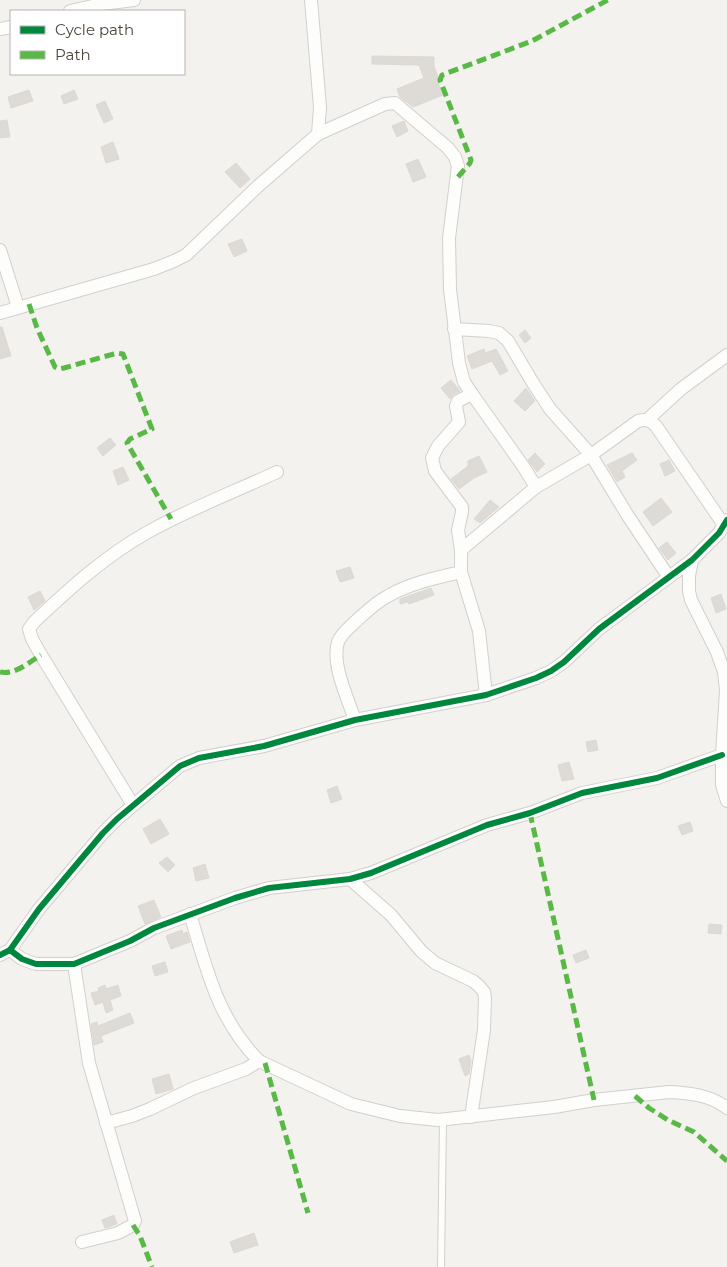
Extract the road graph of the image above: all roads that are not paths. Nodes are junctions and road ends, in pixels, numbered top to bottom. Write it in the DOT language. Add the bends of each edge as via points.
graph roads {
  1 [pos="134,0"];
  2 [pos="310,0"];
  3 [pos="72,7"];
  4 [pos="318,134"];
  5 [pos="0,250"];
  6 [pos="18,307"];
  7 [pos="0,313"];
  8 [pos="454,329"];
  9 [pos="727,354"];
  10 [pos="472,394"];
  11 [pos="647,420"];
  12 [pos="591,455"];
  13 [pos="277,472"];
  14 [pos="536,487"];
  15 [pos="726,522"];
  16 [pos="461,550"];
  17 [pos="692,560"];
  18 [pos="460,572"];
  19 [pos="668,576"];
  20 [pos="486,695"];
  21 [pos="355,720"];
  22 [pos="722,755"];
  23 [pos="727,802"];
  24 [pos="133,805"];
  25 [pos="350,879"];
  26 [pos="190,914"];
  27 [pos="5,953"];
  28 [pos="74,964"];
  29 [pos="260,1061"];
  30 [pos="727,1108"];
  31 [pos="471,1117"];
  32 [pos="444,1120"];
  33 [pos="106,1123"];
  34 [pos="82,1242"];
  35 [pos="441,1267"];
  1 -- 3 [label="street"];
  2 -- 4 [label="street" via="320,107"];
  4 -- 6 [label="street" via="186,255 154,269"];
  4 -- 8 [label="street" via="385,104 395,103 455,157 458,177 448,259"];
  5 -- 6 [label="street"];
  6 -- 7 [label="street"];
  8 -- 10 [label="street" via="461,374"];
  8 -- 12 [label="street" via="499,333 508,341 550,409"];
  9 -- 11 [label="street"];
  10 -- 14 [label="street"];
  10 -- 16 [label="street" via="458,401 459,422 432,458 435,470 462,508 458,530"];
  11 -- 12 [label="street" via="638,421"];
  11 -- 15 [label="street" via="656,426"];
  12 -- 14 [label="street"];
  12 -- 19 [label="street"];
  13 -- 24 [label="street" via="171,519 122,548 71,588 30,629 46,663"];
  14 -- 16 [label="street"];
  15 -- 17 [label="street"];
  16 -- 18 [label="street"];
  17 -- 19 [label="street"];
  17 -- 22 [label="street" via="689,576 691,600 717,652 725,681"];
  18 -- 20 [label="street" via="479,631"];
  18 -- 21 [label="street" via="389,595 342,636 338,642 337,662"];
  19 -- 20 [label="street" via="551,671"];
  20 -- 21 [label="street"];
  21 -- 24 [label="street" via="264,746 189,761"];
  22 -- 23 [label="street" via="722,785"];
  22 -- 25 [label="street" via="657,778 582,794 487,824"];
  24 -- 27 [label="street" via="87,852"];
  25 -- 26 [label="street" via="269,888"];
  25 -- 31 [label="street" via="391,915 435,963 473,981 484,992 484,1030"];
  26 -- 28 [label="street"];
  26 -- 29 [label="street" via="218,1002 235,1032"];
  27 -- 28 [label="street" via="36,964"];
  28 -- 33 [label="street" via="89,1063"];
  29 -- 32 [label="street" via="351,1104 400,1116"];
  29 -- 33 [label="street" via="141,1112"];
  30 -- 31 [label="street" via="704,1096 669,1092"];
  31 -- 32 [label="street"];
  32 -- 35 [label="lane"];
  33 -- 34 [label="street" via="135,1221 118,1233"];
}
